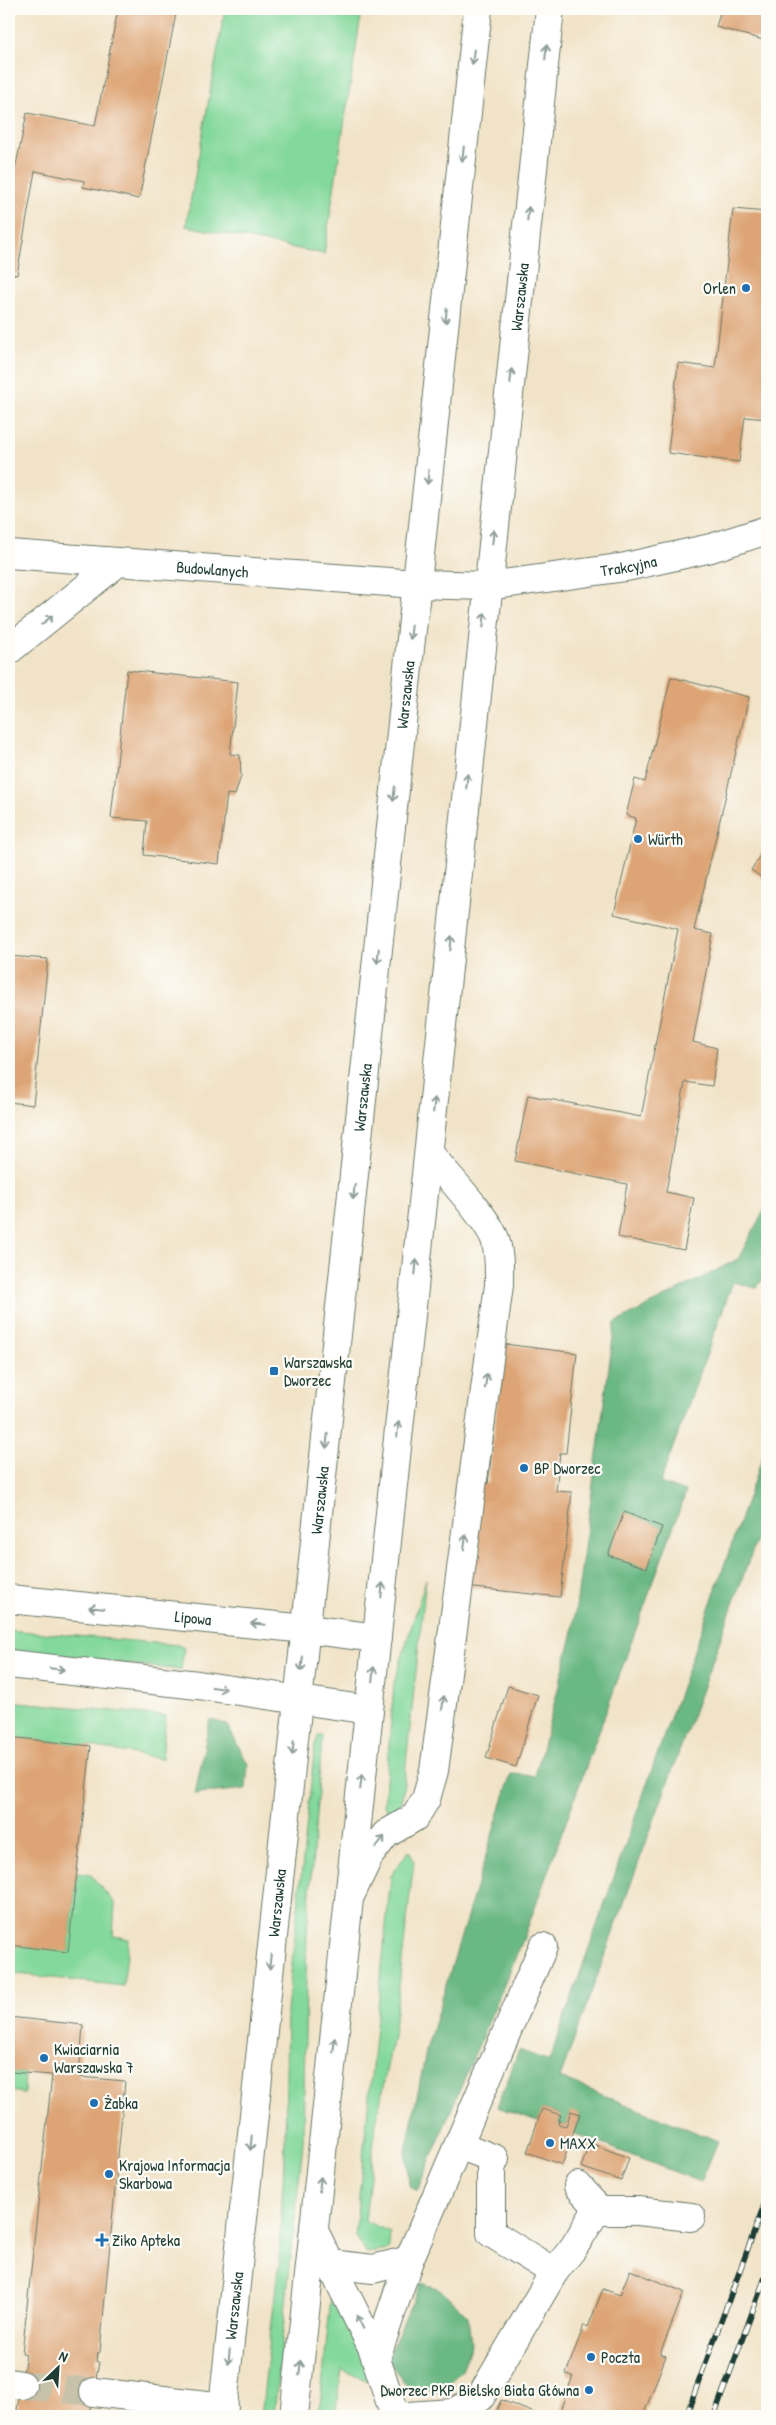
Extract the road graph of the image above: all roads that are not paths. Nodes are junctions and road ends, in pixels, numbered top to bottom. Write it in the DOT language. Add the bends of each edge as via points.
graph roads {
  1 [pos="478,9"];
  2 [pos="550,9"];
  3 [pos="767,530"];
  4 [pos="9,554"];
  5 [pos="118,562"];
  6 [pos="416,584"];
  7 [pos="488,586"];
  8 [pos="9,650"];
  9 [pos="429,1153"];
  10 [pos="9,1599"];
  11 [pos="306,1629"];
  12 [pos="377,1638"];
  13 [pos="9,1664"];
  14 [pos="298,1700"];
  15 [pos="369,1710"];
  16 [pos="348,1900"];
  17 [pos="543,1947"];
  18 [pos="459,2145"];
  19 [pos="578,2186"];
  20 [pos="596,2211"];
  21 [pos="691,2217"];
  22 [pos="315,2233"];
  23 [pos="409,2260"];
  24 [pos="331,2264"];
  25 [pos="554,2272"];
  26 [pos="376,2358"];
  27 [pos="94,2392"];
  28 [pos="223,2411"];
  29 [pos="294,2416"];
  30 [pos="396,2416"];
  31 [pos="408,2416"];
  1 -- 6 [label="main road, Warszawska, one-way"];
  7 -- 2 [label="main road, Warszawska, one-way"];
  3 -- 7 [label="main road, Trakcyjna" via="711,548 626,567"];
  4 -- 5 [label="main road, Budowlanych"];
  5 -- 6 [label="main road, Budowlanych"];
  8 -- 5 [label="main road, one-way"];
  6 -- 7 [label="main road"];
  6 -- 11 [label="main road, Warszawska, one-way"];
  9 -- 7 [label="main road, Warszawska, one-way"];
  12 -- 9 [label="main road, Warszawska, one-way"];
  16 -- 9 [label="main road, one-way" via="369,1856 386,1834 415,1817 426,1799 434,1771 499,1285 499,1259 494,1237"];
  11 -- 10 [label="main road, Lipowa, one-way"];
  11 -- 12 [label="main road, Lipowa"];
  11 -- 14 [label="main road, Warszawska, one-way"];
  15 -- 12 [label="main road, Warszawska, one-way"];
  13 -- 14 [label="main road, one-way"];
  14 -- 15 [label="main road"];
  14 -- 28 [label="main road, Warszawska, one-way"];
  16 -- 15 [label="main road, Warszawska, one-way"];
  22 -- 16 [label="main road, Warszawska, one-way"];
  17 -- 18 [label="main road"];
  18 -- 23 [label="main road"];
  18 -- 25 [label="main road" via="495,2159 491,2168 491,2233"];
  19 -- 20 [label="main road" via="592,2201"];
  20 -- 21 [label="main road" via="638,2211"];
  20 -- 25 [label="main road"];
  22 -- 24 [label="main road"];
  29 -- 22 [label="main road, Warszawska, one-way"];
  23 -- 24 [label="main road" via="373,2269"];
  23 -- 26 [label="main road"];
  26 -- 24 [label="main road, one-way"];
  25 -- 31 [label="main road" via="480,2398 452,2413"];
  26 -- 30 [label="main road"];
  27 -- 28 [label="main road"];
}
